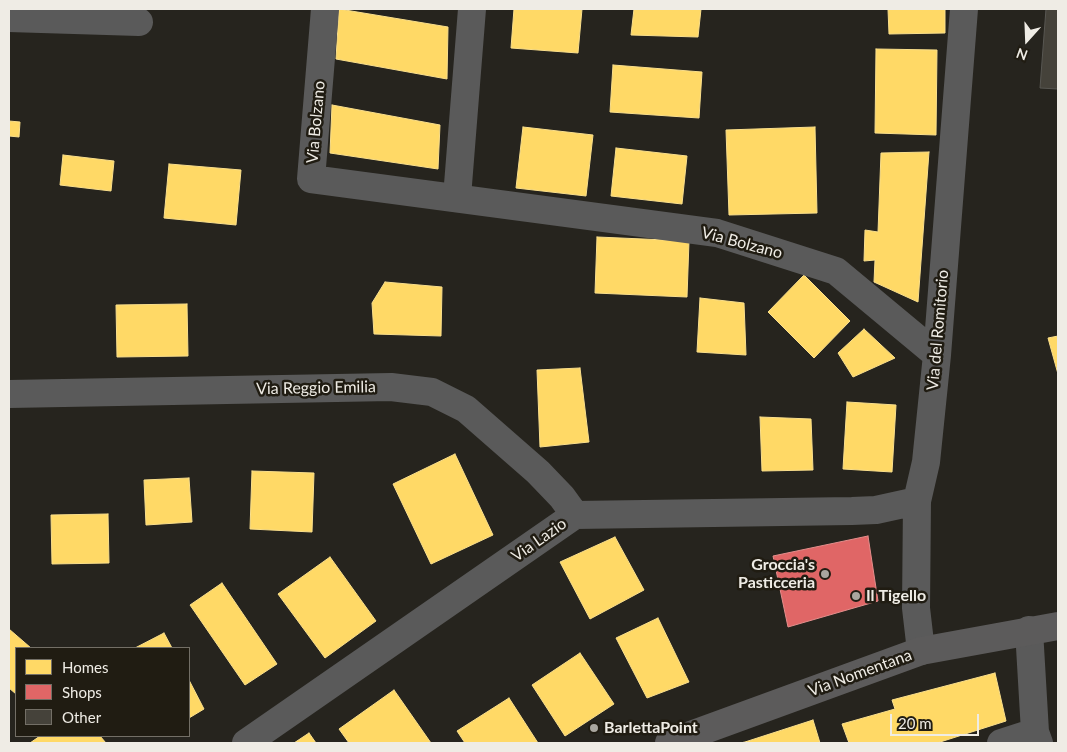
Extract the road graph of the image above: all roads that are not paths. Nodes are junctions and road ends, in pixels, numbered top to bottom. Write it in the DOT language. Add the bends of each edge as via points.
graph roads {
  1 [pos="325,9"];
  2 [pos="472,9"];
  3 [pos="964,9"];
  4 [pos="9,18"];
  5 [pos="139,22"];
  6 [pos="457,198"];
  7 [pos="937,355"];
  8 [pos="9,394"];
  9 [pos="917,501"];
  10 [pos="575,515"];
  11 [pos="1058,626"];
  12 [pos="1029,630"];
  13 [pos="921,651"];
  14 [pos="1037,738"];
  15 [pos="246,743"];
  16 [pos="669,743"];
  17 [pos="1001,743"];
  1 -- 6 [label="street, Via Bolzano" via="311,179"];
  2 -- 6 [label="street"];
  3 -- 7 [label="street, Via del Romitorio"];
  4 -- 5 [label="street"];
  6 -- 7 [label="street, Via Bolzano" via="718,234 836,272"];
  7 -- 9 [label="street, Via del Romitorio" via="926,462"];
  8 -- 10 [label="street, Via Reggio Emilia" via="391,387 432,392 466,408 538,472"];
  9 -- 10 [label="street, Via Lazio" via="876,510 852,511"];
  9 -- 13 [label="street, Via del Romitorio" via="916,608"];
  10 -- 15 [label="street, Via Lazio"];
  11 -- 12 [label="main road, Via Nomentana"];
  12 -- 13 [label="main road, Via Nomentana"];
  12 -- 14 [label="street"];
  13 -- 16 [label="main road, Via Nomentana"];
  14 -- 17 [label="street"];
}
